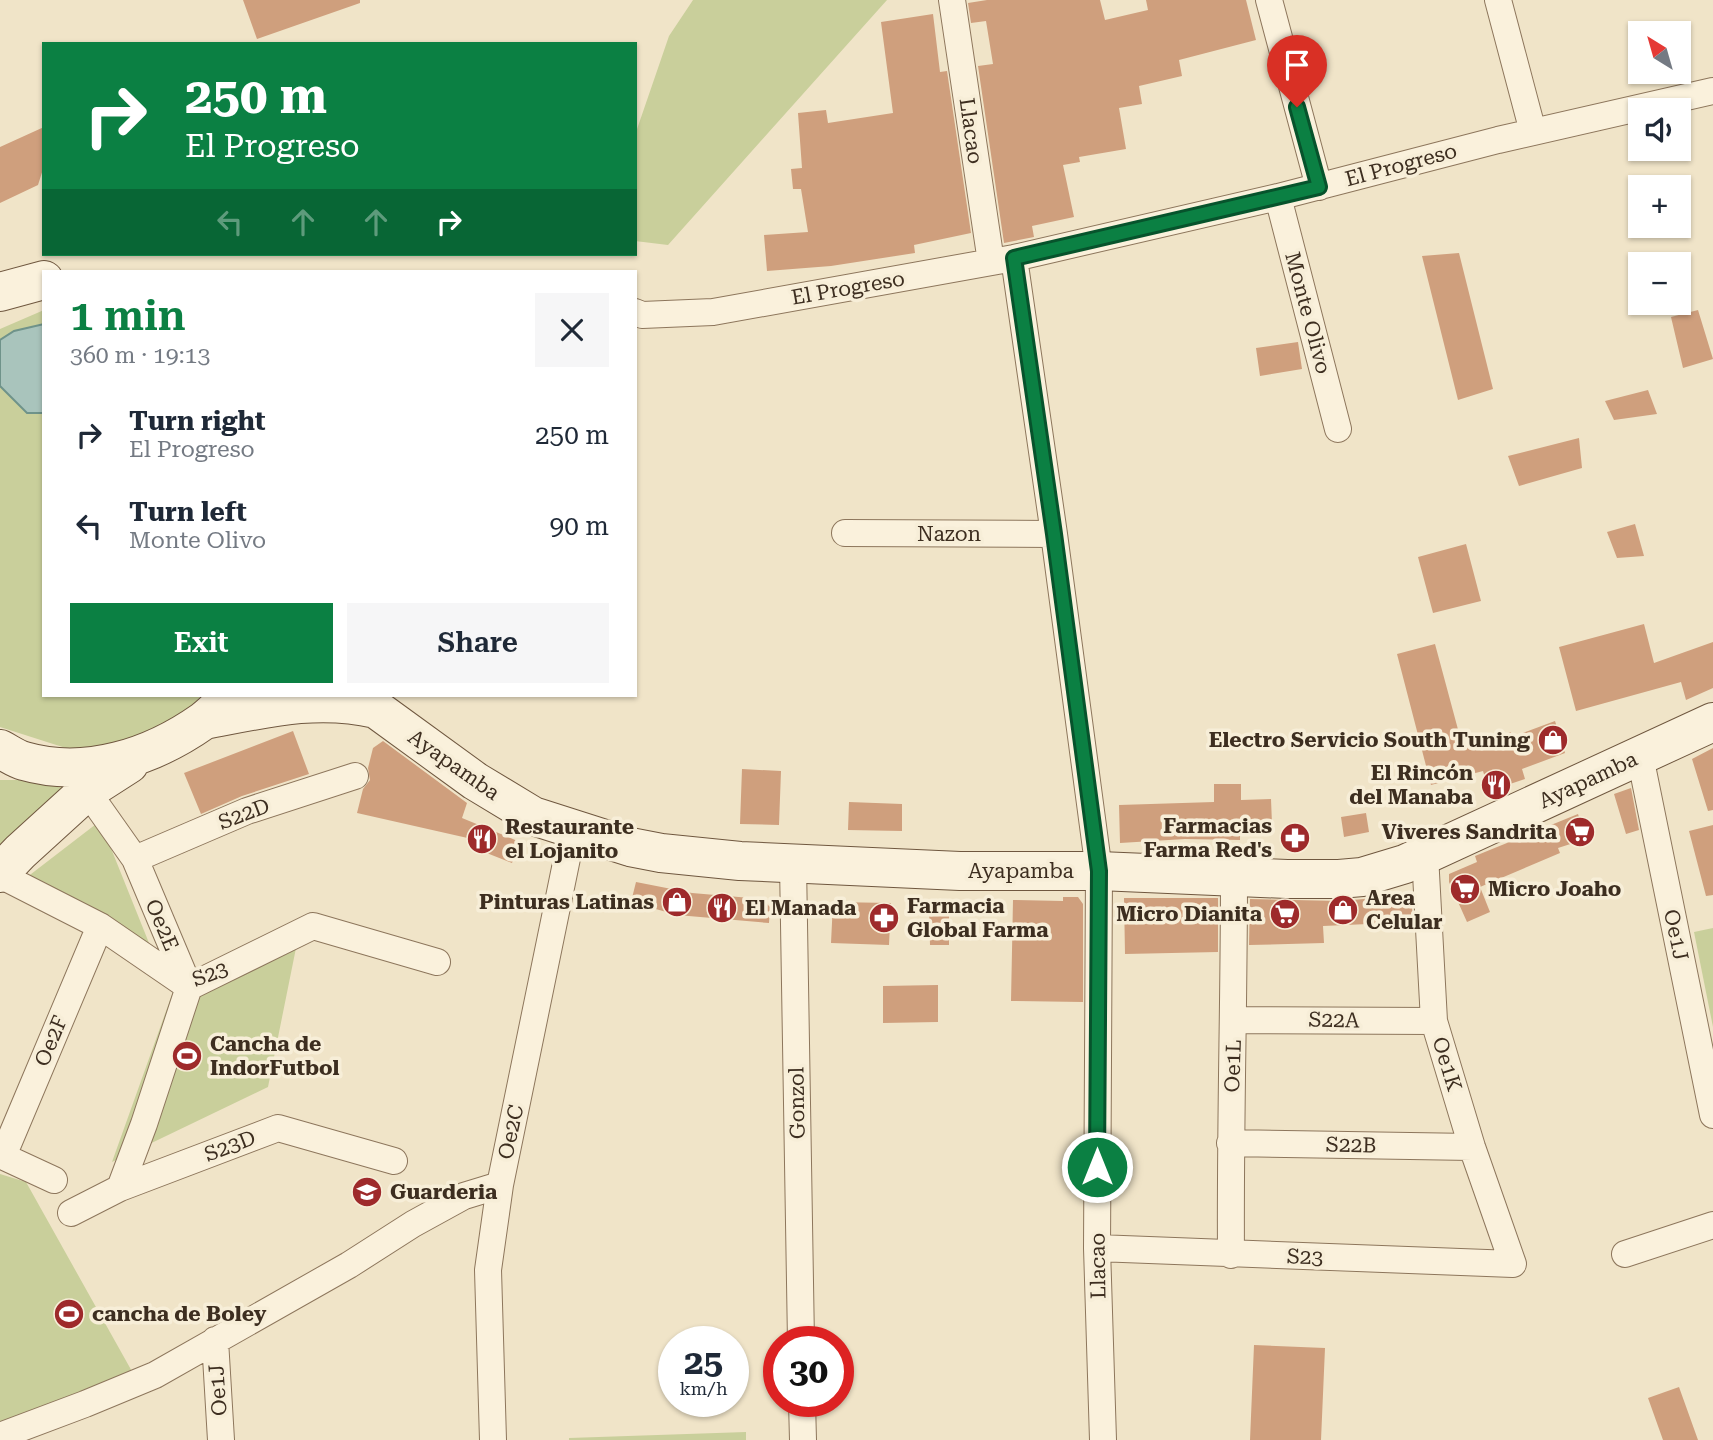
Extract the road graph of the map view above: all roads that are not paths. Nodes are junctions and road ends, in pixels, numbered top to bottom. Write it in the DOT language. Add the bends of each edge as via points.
graph roads {
  1 [pos="952,0"];
  2 [pos="1269,0"];
  3 [pos="1498,0"];
  4 [pos="1713,91"];
  5 [pos="1533,132"];
  6 [pos="1319,187"];
  7 [pos="1278,197"];
  8 [pos="1002,260"];
  9 [pos="0,271"];
  10 [pos="42,278"];
  11 [pos="42,279"];
  12 [pos="0,292"];
  13 [pos="637,313"];
  14 [pos="1338,429"];
  15 [pos="845,533"];
  16 [pos="1054,534"];
  17 [pos="370,702"];
  18 [pos="218,708"];
  19 [pos="1713,722"];
  20 [pos="0,750"];
  21 [pos="146,754"];
  22 [pos="1640,756"];
  23 [pos="355,776"];
  24 [pos="87,791"];
  25 [pos="573,829"];
  26 [pos="1425,855"];
  27 [pos="135,859"];
  28 [pos="793,863"];
  29 [pos="1099,871"];
  30 [pos="0,874"];
  31 [pos="1234,878"];
  32 [pos="100,926"];
  33 [pos="437,962"];
  34 [pos="188,987"];
  35 [pos="1234,1020"];
  36 [pos="1434,1021"];
  37 [pos="1713,1115"];
  38 [pos="1230,1143"];
  39 [pos="1472,1147"];
  40 [pos="1,1156"];
  41 [pos="394,1161"];
  42 [pos="54,1180"];
  43 [pos="500,1185"];
  44 [pos="120,1188"];
  45 [pos="71,1213"];
  46 [pos="1713,1225"];
  47 [pos="1097,1248"];
  48 [pos="1625,1254"];
  49 [pos="1231,1255"];
  50 [pos="1513,1264"];
  51 [pos="801,1326"];
  52 [pos="215,1340"];
  53 [pos="802,1417"];
  54 [pos="0,1436"];
  55 [pos="222,1440"];
  56 [pos="493,1440"];
  57 [pos="803,1440"];
  58 [pos="1103,1440"];
  1 -- 8 [label="street, Llacao"];
  2 -- 6 [label="street"];
  3 -- 5 [label="street"];
  4 -- 5 [label="street, El Progreso"];
  5 -- 6 [label="street, El Progreso"];
  6 -- 7 [label="street, El Progreso"];
  7 -- 8 [label="street, El Progreso"];
  7 -- 14 [label="street, Monte Olivo"];
  8 -- 13 [label="street, El Progreso" via="713,312"];
  8 -- 16 [label="street, Llacao"];
  9 -- 10 [label="main road"];
  11 -- 12 [label="main road"];
  15 -- 16 [label="street, Nazon"];
  16 -- 29 [label="street, Llacao"];
  17 -- 18 [label="main road, Ayapamba"];
  17 -- 25 [label="main road, Ayapamba" via="503,800"];
  18 -- 21 [label="main road, Ayapamba"];
  19 -- 22 [label="main road, Ayapamba"];
  20 -- 21 [label="main road" via="23,761 68,768"];
  21 -- 24 [label="main road"];
  22 -- 26 [label="main road, Ayapamba"];
  22 -- 37 [label="street, Oe1J"];
  23 -- 27 [label="street, S22D" via="247,811"];
  24 -- 27 [label="street, Oe2E"];
  24 -- 30 [label="main road"];
  25 -- 28 [label="main road, Ayapamba" via="661,853"];
  25 -- 43 [label="street, Oe2C"];
  26 -- 31 [label="main road, Ayapamba" via="1381,873 1339,879"];
  26 -- 36 [label="street, Oe1K"];
  27 -- 34 [label="street, Oe2E"];
  28 -- 29 [label="main road, Ayapamba" via="960,871"];
  28 -- 51 [label="street, Gonzol"];
  29 -- 31 [label="main road, Ayapamba"];
  29 -- 47 [label="street, Llacao"];
  30 -- 32 [label="street, S23"];
  31 -- 35 [label="street, Oe1L"];
  32 -- 34 [label="street, S23"];
  32 -- 40 [label="street, Oe2F"];
  33 -- 34 [label="street, S23" via="313,926"];
  34 -- 44 [label="street"];
  35 -- 36 [label="street, S22A"];
  35 -- 38 [label="street, Oe1L"];
  36 -- 39 [label="street, Oe1K"];
  38 -- 39 [label="street, S22B"];
  38 -- 49 [label="street, Oe1L"];
  39 -- 50 [label="street, Oe1K"];
  40 -- 42 [label="street"];
  41 -- 44 [label="street, S23D" via="278,1128"];
  43 -- 52 [label="street" via="464,1196"];
  43 -- 56 [label="street, Oe2C" via="488,1270"];
  44 -- 45 [label="street, S23D"];
  46 -- 48 [label="street"];
  47 -- 49 [label="street, S23"];
  47 -- 58 [label="street, Llacao"];
  49 -- 50 [label="street, S23"];
  52 -- 54 [label="street" via="155,1374"];
  52 -- 55 [label="street, Oe1J"];
  53 -- 57 [label="street"];
}
